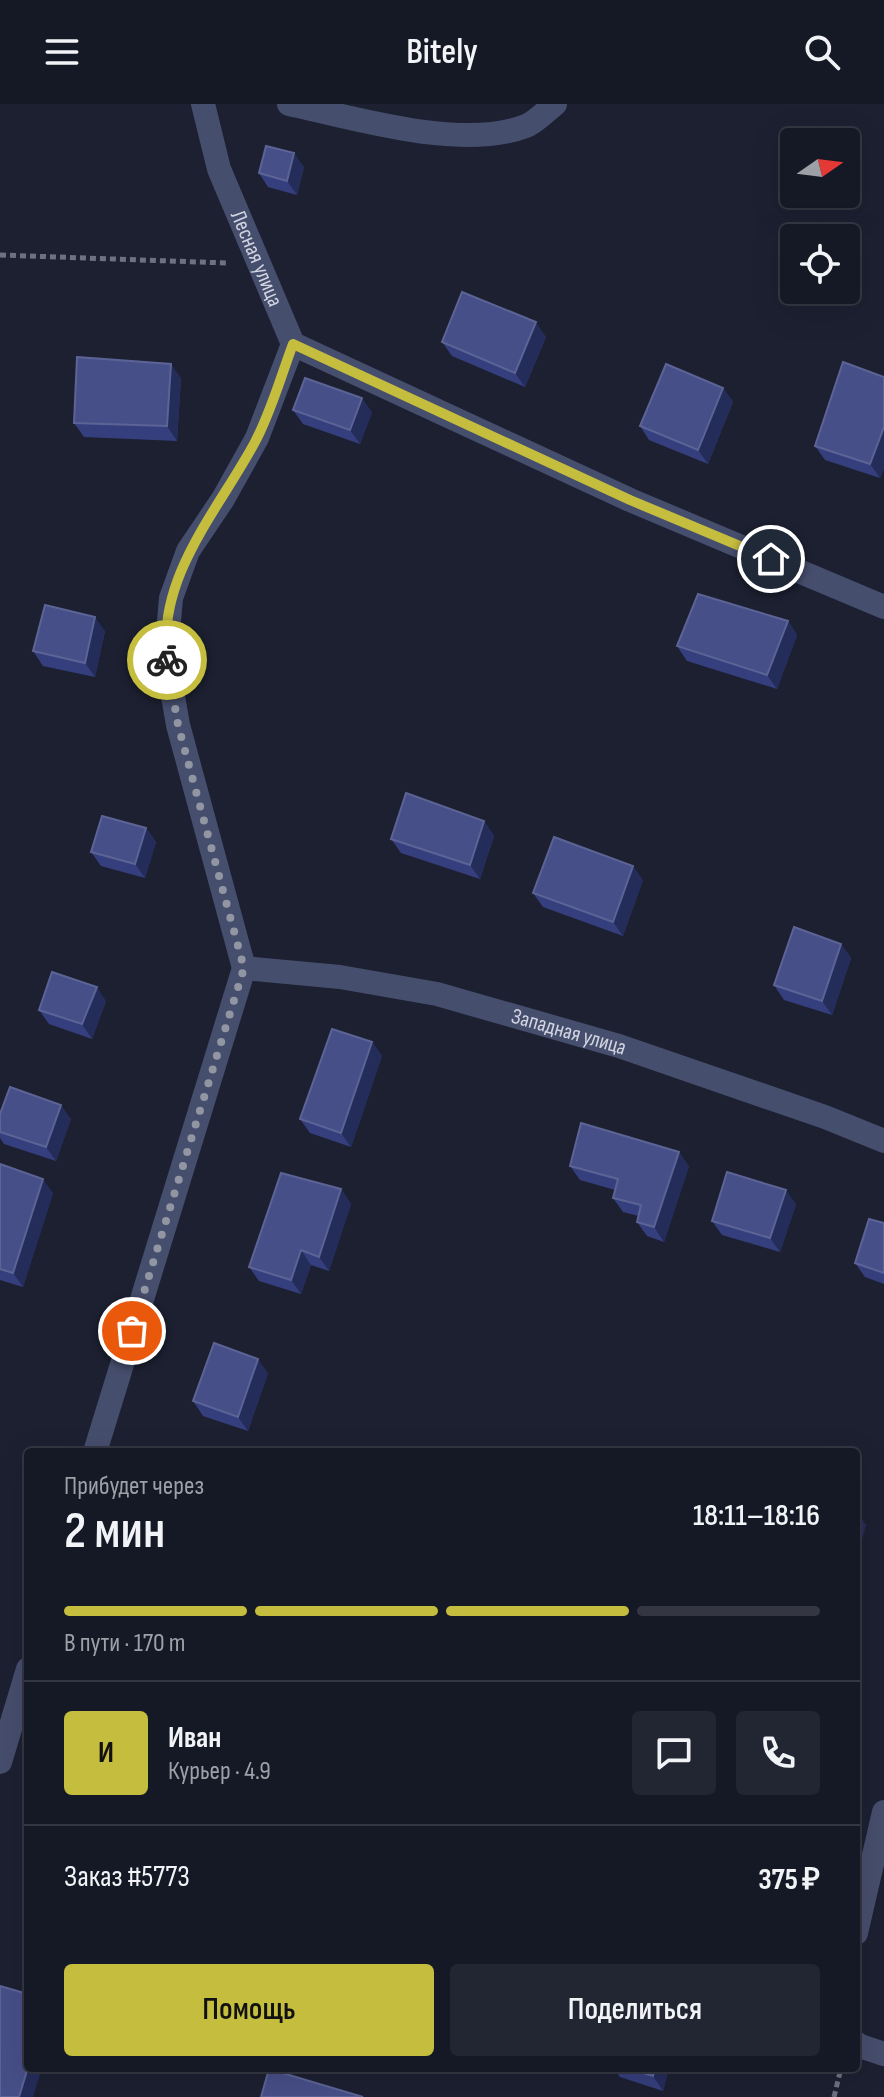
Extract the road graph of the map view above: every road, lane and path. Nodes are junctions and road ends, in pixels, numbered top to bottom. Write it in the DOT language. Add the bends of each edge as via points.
graph roads {
  1 [pos="203,104"];
  2 [pos="289,104"];
  3 [pos="555,104"];
  4 [pos="0,255"];
  5 [pos="260,264"];
  6 [pos="293,344"];
  7 [pos="884,607"];
  8 [pos="244,968"];
  9 [pos="884,1141"];
  10 [pos="96,1448"];
  11 [pos="24,1682"];
  12 [pos="0,1762"];
  13 [pos="884,1812"];
  14 [pos="860,1916"];
  15 [pos="860,2046"];
  16 [pos="884,2054"];
  17 [pos="840,2072"];
  18 [pos="834,2097"];
  1 -- 5 [label="street, Лесная улица" via="219,169"];
  2 -- 3 [label="street" via="438,134 488,136 528,125"];
  4 -- 5 [label="path"];
  5 -- 6 [label="street, Лесная улица"];
  6 -- 7 [label="street" via="630,500"];
  6 -- 8 [label="street" via="257,438 188,551 171,598 166,656 178,725"];
  8 -- 9 [label="street, Западная улица" via="437,994 619,1046"];
  8 -- 10 [label="street"];
  11 -- 12 [label="street"];
  13 -- 14 [label="street"];
  15 -- 16 [label="street"];
  17 -- 18 [label="path"];
}
